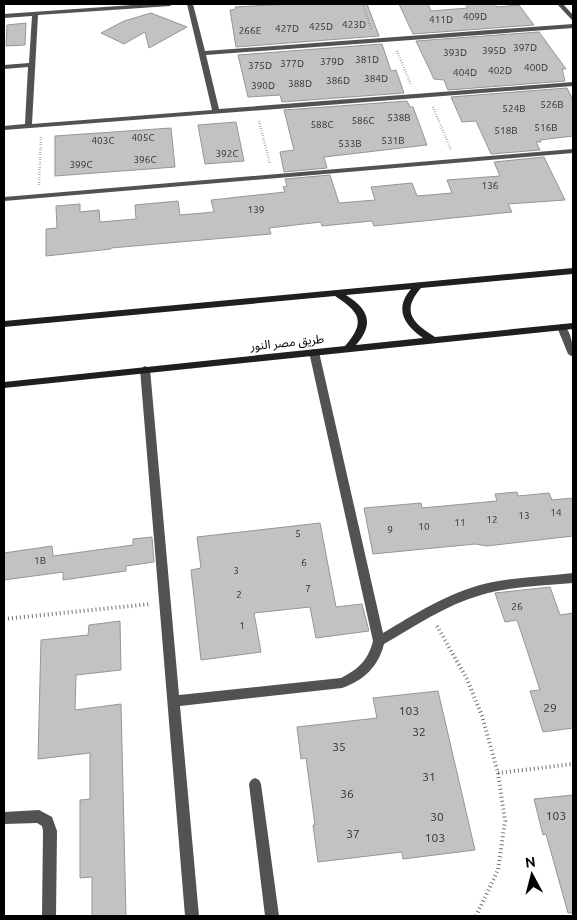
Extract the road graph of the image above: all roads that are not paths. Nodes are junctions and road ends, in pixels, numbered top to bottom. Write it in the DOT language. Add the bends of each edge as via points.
graph roads {
  1 [pos="170,4"];
  2 [pos="190,4"];
  3 [pos="560,4"];
  4 [pos="35,14"];
  5 [pos="4,16"];
  6 [pos="573,18"];
  7 [pos="573,26"];
  8 [pos="202,53"];
  9 [pos="32,65"];
  10 [pos="4,67"];
  11 [pos="573,84"];
  12 [pos="216,112"];
  13 [pos="28,126"];
  14 [pos="4,128"];
  15 [pos="573,150"];
  16 [pos="4,199"];
  17 [pos="573,271"];
  18 [pos="418,286"];
  19 [pos="336,293"];
  20 [pos="4,324"];
  21 [pos="573,326"];
  22 [pos="561,327"];
  23 [pos="435,341"];
  24 [pos="348,348"];
  25 [pos="314,352"];
  26 [pos="573,354"];
  27 [pos="145,369"];
  28 [pos="4,385"];
  29 [pos="573,578"];
  30 [pos="378,640"];
  31 [pos="174,701"];
  32 [pos="256,784"];
  33 [pos="4,818"];
  34 [pos="49,916"];
  35 [pos="192,916"];
  36 [pos="272,916"];
  1 -- 4 [label="street"];
  2 -- 8 [label="street"];
  3 -- 6 [label="street"];
  4 -- 5 [label="street"];
  4 -- 9 [label="street"];
  7 -- 8 [label="street"];
  8 -- 12 [label="street"];
  9 -- 10 [label="street"];
  9 -- 13 [label="street"];
  11 -- 12 [label="street"];
  12 -- 13 [label="street"];
  13 -- 14 [label="street"];
  15 -- 16 [label="street"];
  17 -- 18 [label="street"];
  18 -- 19 [label="street"];
  18 -- 23 [label="street" via="407,299 407,314 416,330"];
  19 -- 20 [label="street"];
  19 -- 24 [label="street" via="354,303 364,318 362,334"];
  21 -- 22 [label="street, طريق مصر النور"];
  22 -- 23 [label="street, طريق مصر النور"];
  22 -- 26 [label="street"];
  23 -- 24 [label="street, طريق مصر النور"];
  24 -- 25 [label="street, طريق مصر النور"];
  25 -- 27 [label="street, طريق مصر النور"];
  25 -- 30 [label="street"];
  27 -- 28 [label="street, طريق مصر النور"];
  27 -- 31 [label="street"];
  29 -- 30 [label="street" via="472,592"];
  30 -- 31 [label="street" via="374,659 361,674 342,682"];
  31 -- 35 [label="street"];
  32 -- 36 [label="street"];
  33 -- 34 [label="street" via="40,816 47,822 50,831"];
}
